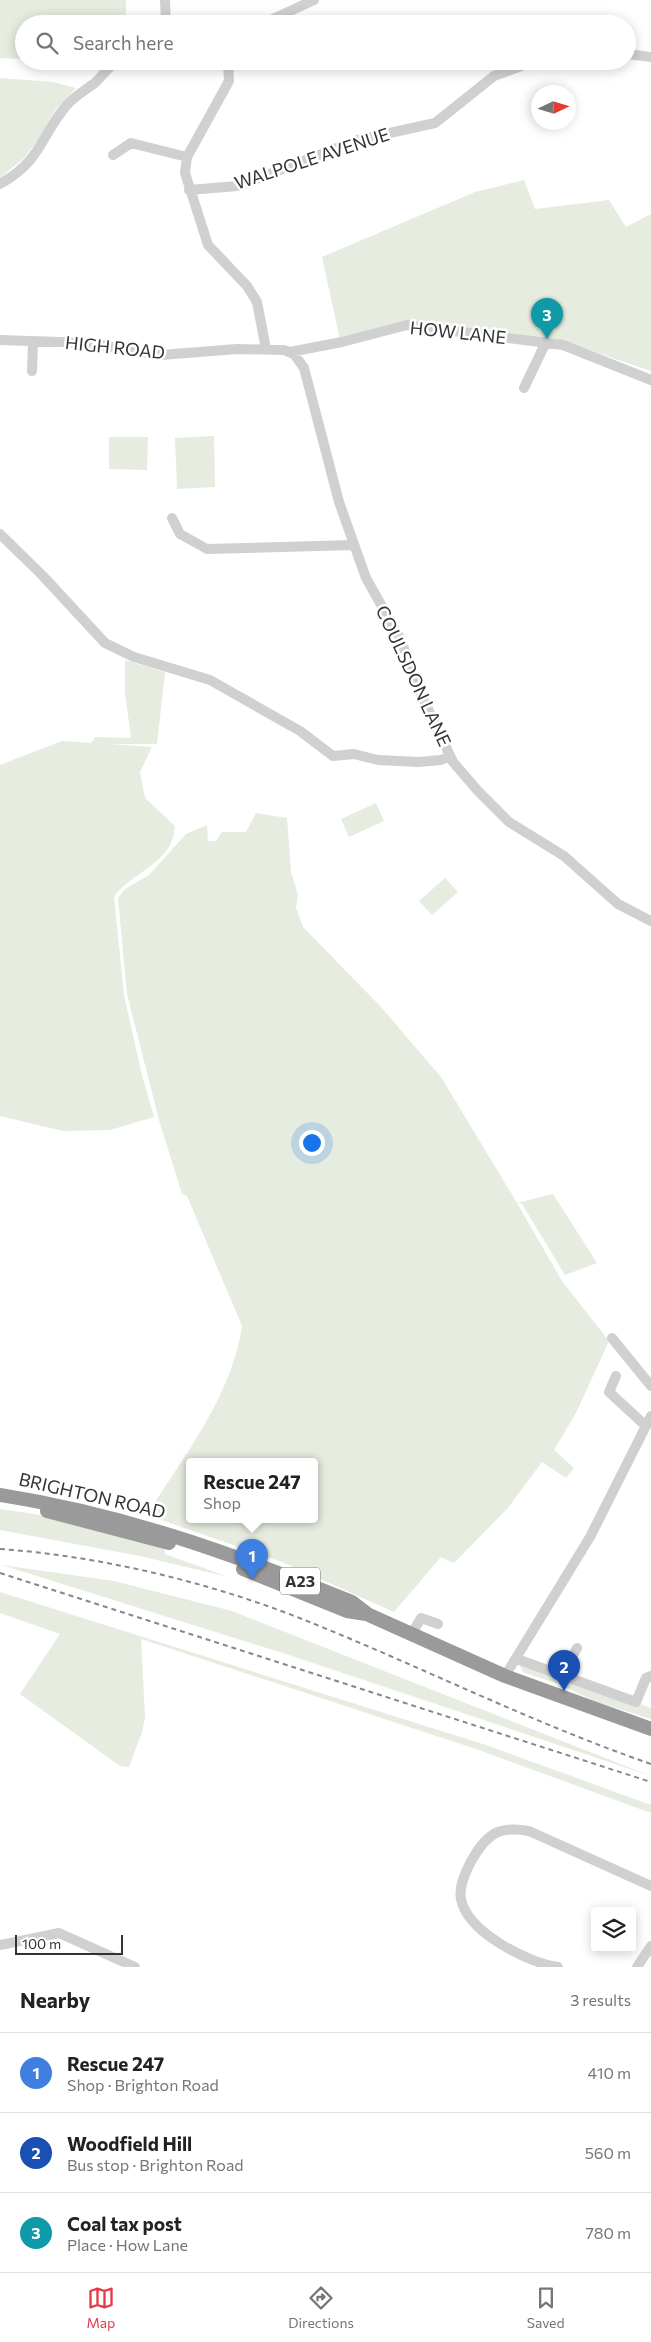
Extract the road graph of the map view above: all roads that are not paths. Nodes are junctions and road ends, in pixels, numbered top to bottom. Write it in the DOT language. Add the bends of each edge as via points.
graph roads {
  1 [pos="165,0"];
  2 [pos="314,0"];
  3 [pos="166,15"];
  4 [pos="282,15"];
  5 [pos="636,55"];
  6 [pos="651,56"];
  7 [pos="105,70"];
  8 [pos="228,70"];
  9 [pos="510,70"];
  10 [pos="113,155"];
  11 [pos="187,157"];
  12 [pos="0,184"];
  13 [pos="189,190"];
  14 [pos="0,340"];
  15 [pos="33,342"];
  16 [pos="546,342"];
  17 [pos="266,349"];
  18 [pos="290,352"];
  19 [pos="32,371"];
  20 [pos="651,380"];
  21 [pos="524,388"];
  22 [pos="172,518"];
  23 [pos="0,534"];
  24 [pos="354,545"];
  25 [pos="450,756"];
  26 [pos="651,921"];
  27 [pos="612,1338"];
  28 [pos="616,1376"];
  29 [pos="651,1386"];
  30 [pos="651,1416"];
  31 [pos="646,1426"];
  32 [pos="0,1495"];
  33 [pos="0,1504"];
  34 [pos="369,1615"];
  35 [pos="438,1624"];
  36 [pos="412,1635"];
  37 [pos="577,1648"];
  38 [pos="517,1659"];
  39 [pos="646,1675"];
  40 [pos="506,1676"];
  41 [pos="562,1676"];
  42 [pos="651,1729"];
  43 [pos="651,1886"];
  44 [pos="0,1945"];
  45 [pos="651,1946"];
  46 [pos="135,1967"];
  47 [pos="558,1967"];
  48 [pos="637,1967"];
  1 -- 3 [label="street"];
  2 -- 4 [label="street"];
  5 -- 6 [label="street"];
  7 -- 12 [label="street" via="66,105 26,166"];
  8 -- 11 [label="street" via="229,81"];
  9 -- 13 [label="street, WALPOLE AVENUE" via="494,76 436,123 358,140 238,186"];
  10 -- 11 [label="street" via="131,143"];
  11 -- 13 [label="street" via="185,172"];
  13 -- 17 [label="street" via="208,245 247,286 257,302"];
  14 -- 15 [label="street, HIGH ROAD"];
  15 -- 17 [label="street, HIGH ROAD" via="89,344 161,355"];
  15 -- 19 [label="street"];
  16 -- 18 [label="street, HOW LANE" via="407,325"];
  16 -- 20 [label="street, HOW LANE" via="563,345"];
  16 -- 21 [label="street"];
  17 -- 18 [label="street, HIGH ROAD"];
  18 -- 24 [label="street, COULSDON LANE" via="299,358 304,368 339,502"];
  22 -- 24 [label="street" via="180,534 206,549"];
  23 -- 25 [label="street" via="105,643 134,658 210,680 300,731 333,756 354,754 378,760 419,762"];
  24 -- 25 [label="street, COULSDON LANE" via="370,585 401,640 418,688"];
  25 -- 26 [label="street, COULSDON LANE" via="509,822 564,856 618,904"];
  27 -- 29 [label="street"];
  28 -- 31 [label="street" via="609,1392"];
  30 -- 31 [label="street"];
  31 -- 38 [label="street" via="590,1537"];
  32 -- 34 [label="highway, BRIGHTON ROAD / A23" via="106,1515 184,1538 352,1602"];
  33 -- 34 [label="highway, BRIGHTON ROAD / A23" via="49,1512 182,1546 347,1611"];
  34 -- 36 [label="highway, BRIGHTON ROAD / A23"];
  35 -- 36 [label="street" via="421,1618"];
  36 -- 40 [label="highway, BRIGHTON ROAD / A23"];
  37 -- 41 [label="street"];
  38 -- 40 [label="street"];
  38 -- 41 [label="street"];
  39 -- 41 [label="street" via="636,1702"];
  40 -- 42 [label="highway, BRIGHTON ROAD / A23"];
  43 -- 47 [label="street" via="528,1830 511,1828 496,1832 486,1840 467,1867 461,1882 460,1900 470,1917 492,1939 526,1957"];
  44 -- 46 [label="street" via="59,1933"];
  45 -- 48 [label="street"];
}
